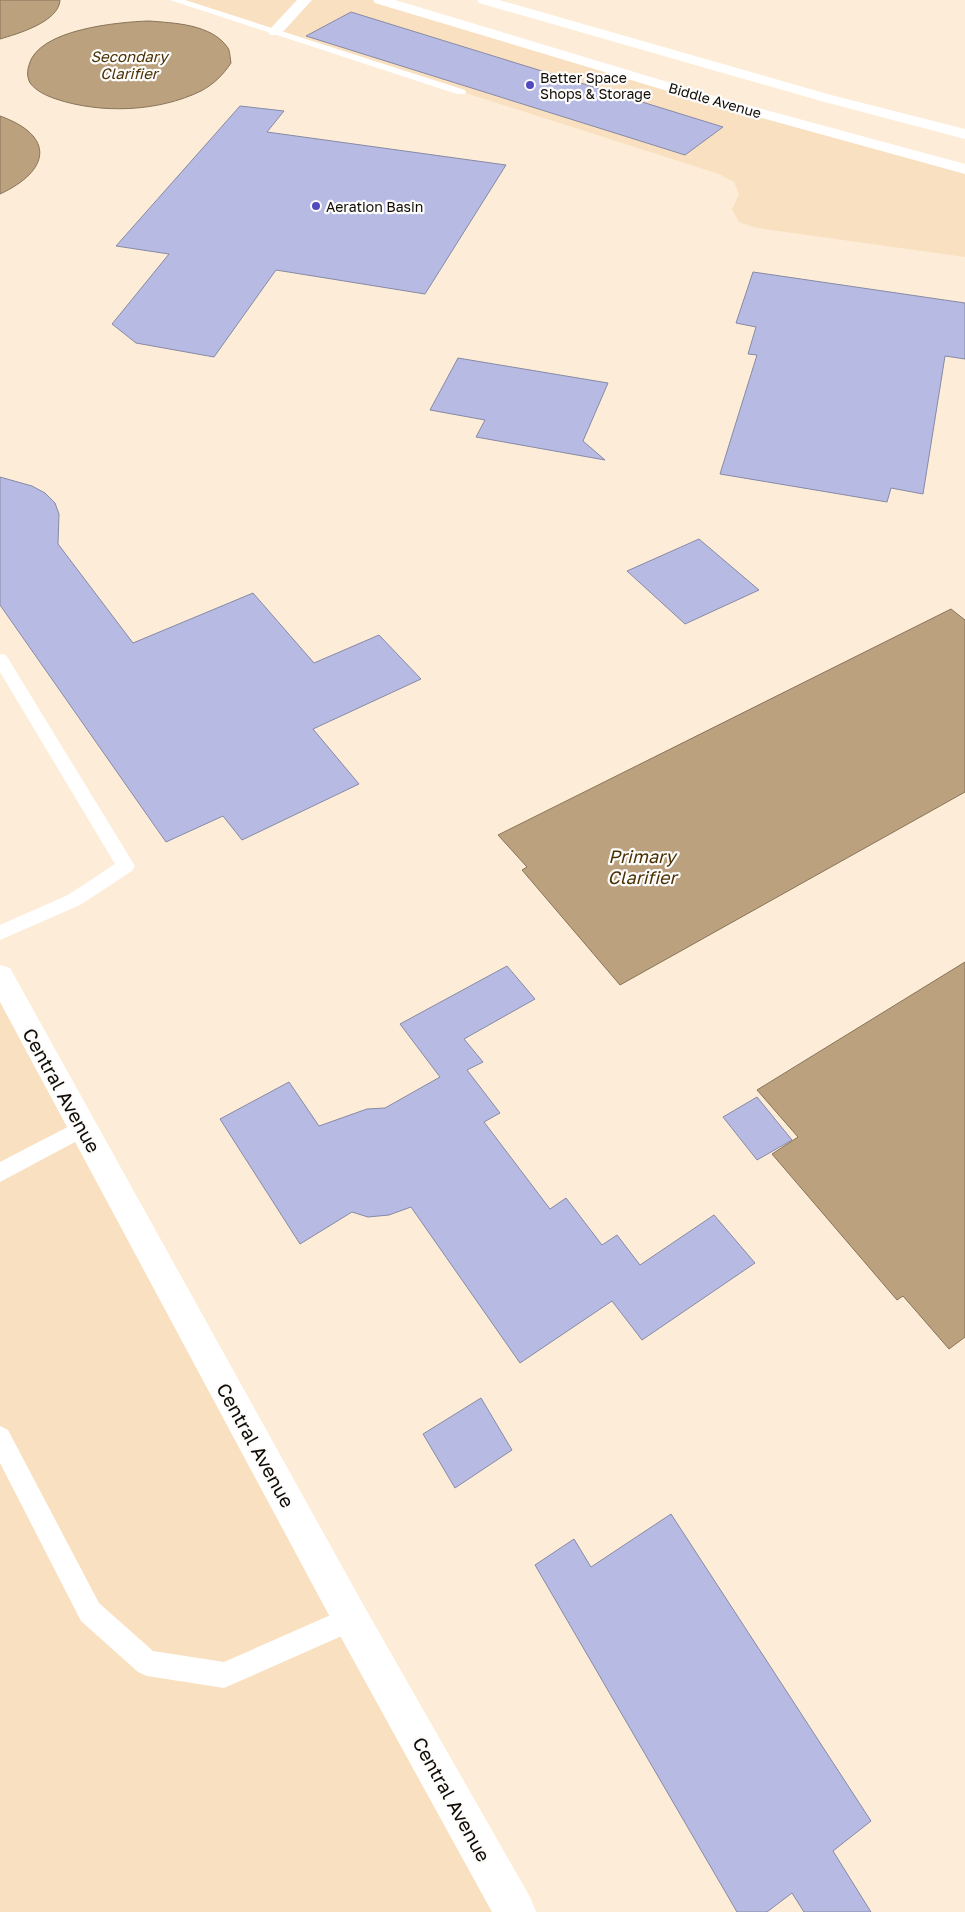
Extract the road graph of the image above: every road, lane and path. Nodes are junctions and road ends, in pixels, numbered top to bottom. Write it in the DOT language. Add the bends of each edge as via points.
graph roads {
  1 [pos="175,0"];
  2 [pos="305,0"];
  3 [pos="380,0"];
  4 [pos="484,0"];
  5 [pos="275,32"];
  6 [pos="723,68"];
  7 [pos="460,92"];
  8 [pos="687,92"];
  9 [pos="965,134"];
  10 [pos="965,169"];
  11 [pos="0,659"];
  12 [pos="0,934"];
  13 [pos="0,976"];
  14 [pos="83,1128"];
  15 [pos="0,1173"];
  16 [pos="0,1438"];
  17 [pos="351,1619"];
  18 [pos="515,1912"];
  1 -- 5 [label="lane"];
  2 -- 5 [label="main road"];
  3 -- 8 [label="main road, Biddle Avenue"];
  4 -- 6 [label="main road, Biddle Avenue"];
  5 -- 7 [label="lane"];
  6 -- 8 [label="main road"];
  6 -- 9 [label="main road, Biddle Avenue"];
  8 -- 10 [label="main road, Biddle Avenue"];
  11 -- 12 [label="lane" via="126,866 74,900"];
  13 -- 14 [label="main road, Central Avenue"];
  14 -- 15 [label="lane"];
  14 -- 17 [label="main road, Central Avenue"];
  16 -- 17 [label="lane" via="90,1612 147,1663 224,1675"];
  17 -- 18 [label="main road, Central Avenue"];
}
